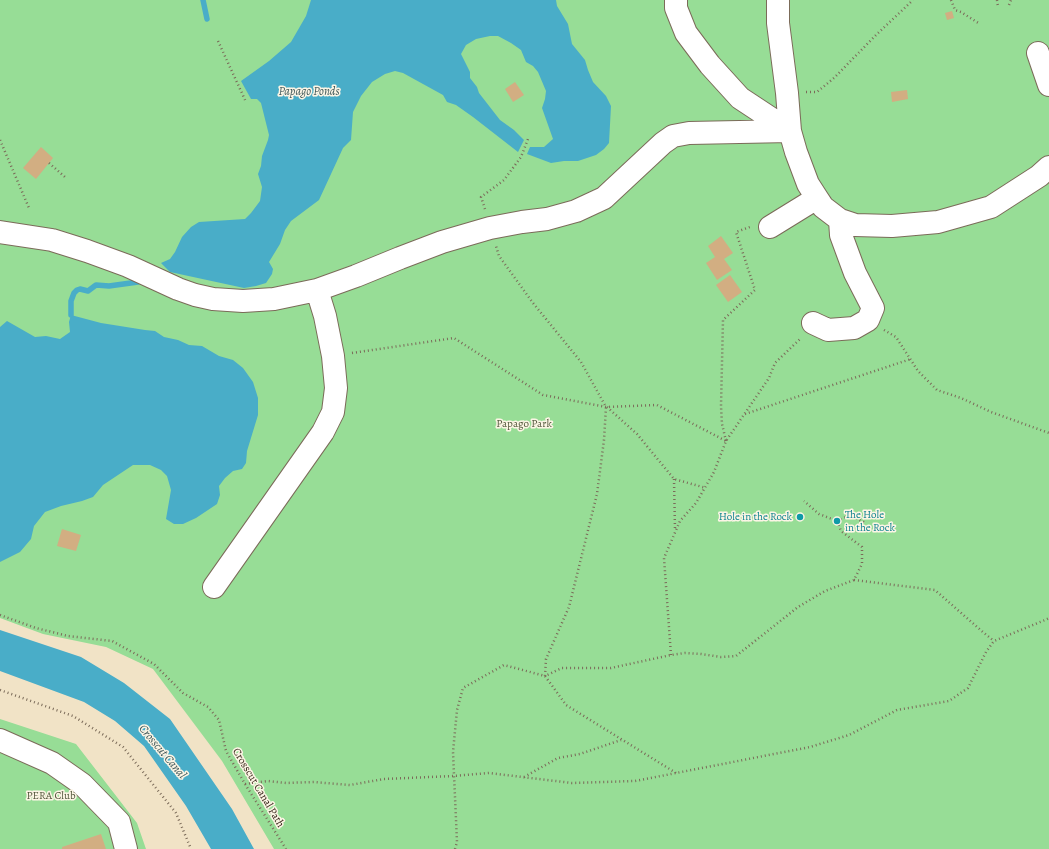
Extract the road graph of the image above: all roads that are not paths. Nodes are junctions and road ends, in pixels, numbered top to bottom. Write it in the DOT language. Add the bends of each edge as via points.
graph roads {
  1 [pos="676,0"];
  2 [pos="778,0"];
  3 [pos="1038,52"];
  4 [pos="1049,85"];
  5 [pos="790,131"];
  6 [pos="1049,167"];
  7 [pos="816,198"];
  8 [pos="840,220"];
  9 [pos="770,227"];
  10 [pos="0,232"];
  11 [pos="317,290"];
  12 [pos="813,323"];
  13 [pos="214,587"];
  14 [pos="0,740"];
  15 [pos="126,849"];
  1 -- 5 [label="lane" via="676,8 686,33 710,65 740,98"];
  2 -- 5 [label="lane" via="778,23"];
  3 -- 4 [label="lane"];
  5 -- 7 [label="lane" via="808,184"];
  5 -- 11 [label="lane" via="696,132 673,136 604,198 576,211 547,219 490,228 442,242"];
  6 -- 8 [label="lane" via="992,207 938,222 892,226 855,225"];
  7 -- 8 [label="lane"];
  7 -- 9 [label="lane"];
  8 -- 12 [label="lane" via="841,235 855,273 873,308 868,320 854,328 828,330"];
  10 -- 11 [label="lane" via="52,240 87,251 128,266 178,290 213,299 274,299"];
  11 -- 13 [label="lane" via="325,316 332,356 336,388 333,412 323,432"];
  14 -- 15 [label="lane" via="52,763 82,784 119,822"];
}
